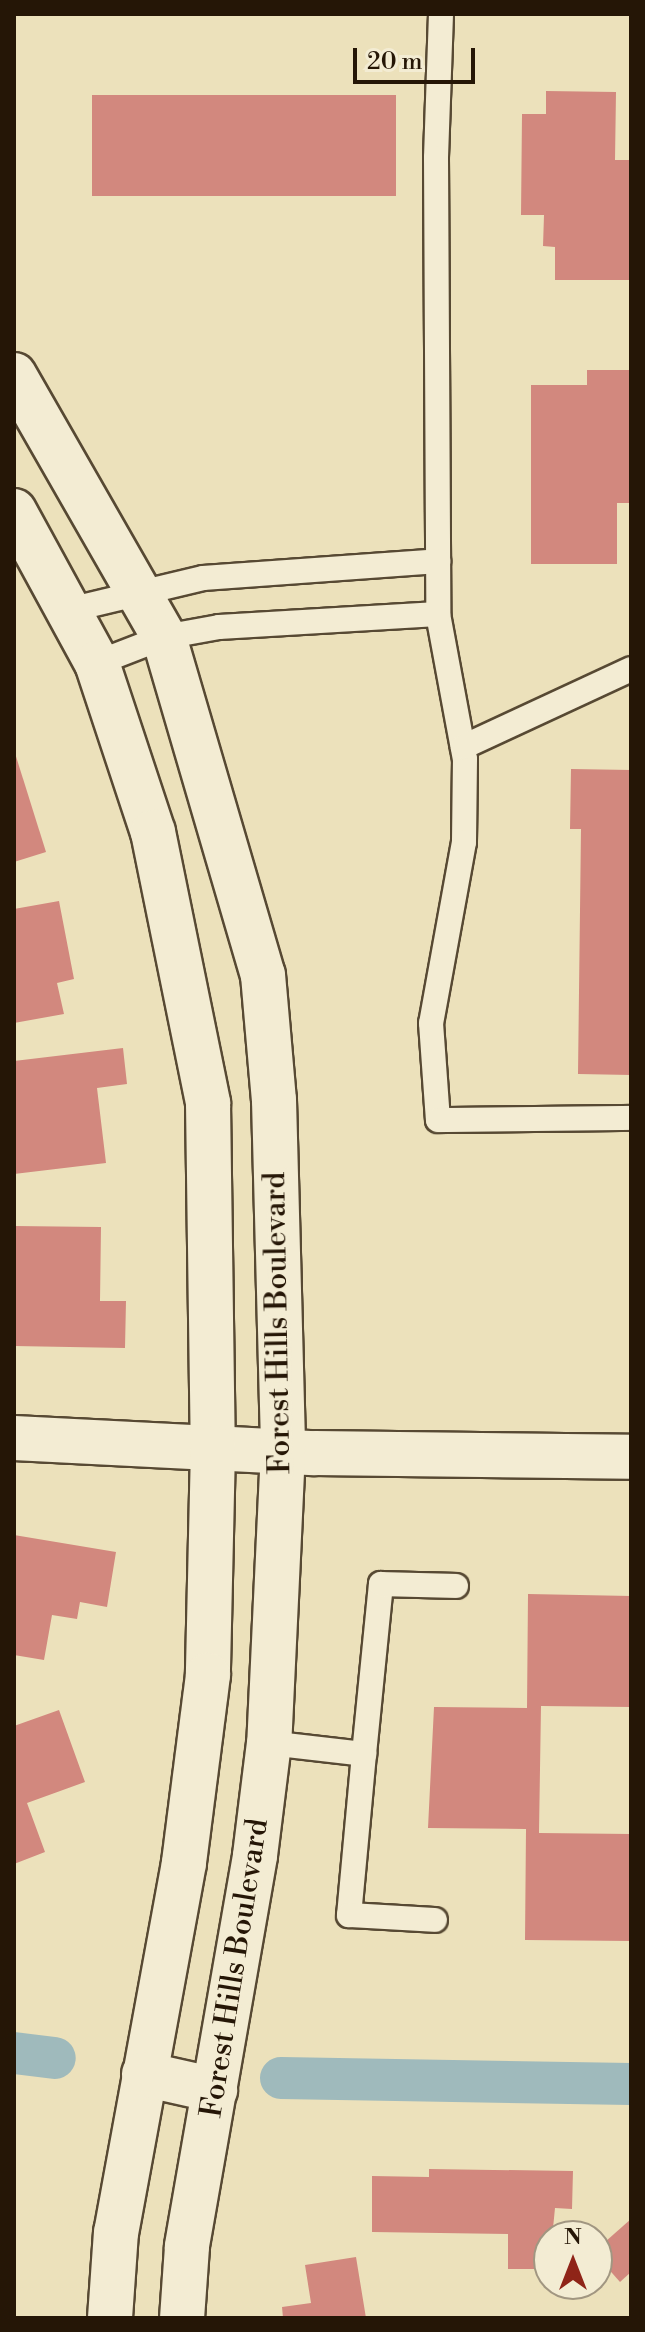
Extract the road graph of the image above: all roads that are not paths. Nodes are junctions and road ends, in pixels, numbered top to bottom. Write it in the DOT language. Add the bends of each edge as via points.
graph roads {
  1 [pos="441,14"];
  2 [pos="14,375"];
  3 [pos="14,511"];
  4 [pos="438,561"];
  5 [pos="141,595"];
  6 [pos="69,610"];
  7 [pos="438,614"];
  8 [pos="164,637"];
  9 [pos="97,663"];
  10 [pos="631,669"];
  11 [pos="463,747"];
  12 [pos="631,1118"];
  13 [pos="14,1438"];
  14 [pos="213,1448"];
  15 [pos="283,1451"];
  16 [pos="631,1457"];
  17 [pos="456,1586"];
  18 [pos="269,1743"];
  19 [pos="364,1754"];
  20 [pos="435,1920"];
  21 [pos="144,2074"];
  22 [pos="215,2090"];
  23 [pos="110,2318"];
  24 [pos="182,2318"];
  1 -- 4 [label="lane" via="436,158"];
  2 -- 5 [label="street, Forest Hills Boulevard"];
  3 -- 6 [label="street"];
  4 -- 5 [label="lane" via="203,578"];
  4 -- 7 [label="lane"];
  5 -- 6 [label="lane"];
  5 -- 8 [label="street, Forest Hills Boulevard"];
  6 -- 9 [label="street"];
  7 -- 8 [label="lane" via="325,618"];
  7 -- 11 [label="lane"];
  8 -- 9 [label="lane"];
  8 -- 15 [label="street, Forest Hills Boulevard" via="263,975 274,1100"];
  9 -- 14 [label="street" via="153,832 208,1103"];
  10 -- 11 [label="lane"];
  11 -- 12 [label="lane" via="464,842 431,1023 438,1120"];
  13 -- 14 [label="street"];
  14 -- 15 [label="street"];
  14 -- 21 [label="street" via="208,1675 184,1863"];
  15 -- 16 [label="street"];
  15 -- 18 [label="street, Forest Hills Boulevard"];
  17 -- 19 [label="lane" via="381,1584"];
  18 -- 19 [label="lane"];
  18 -- 22 [label="street, Forest Hills Boulevard"];
  19 -- 20 [label="lane" via="349,1915"];
  21 -- 22 [label="street"];
  21 -- 23 [label="street" via="116,2232"];
  22 -- 24 [label="street, Forest Hills Boulevard" via="187,2247"];
}
